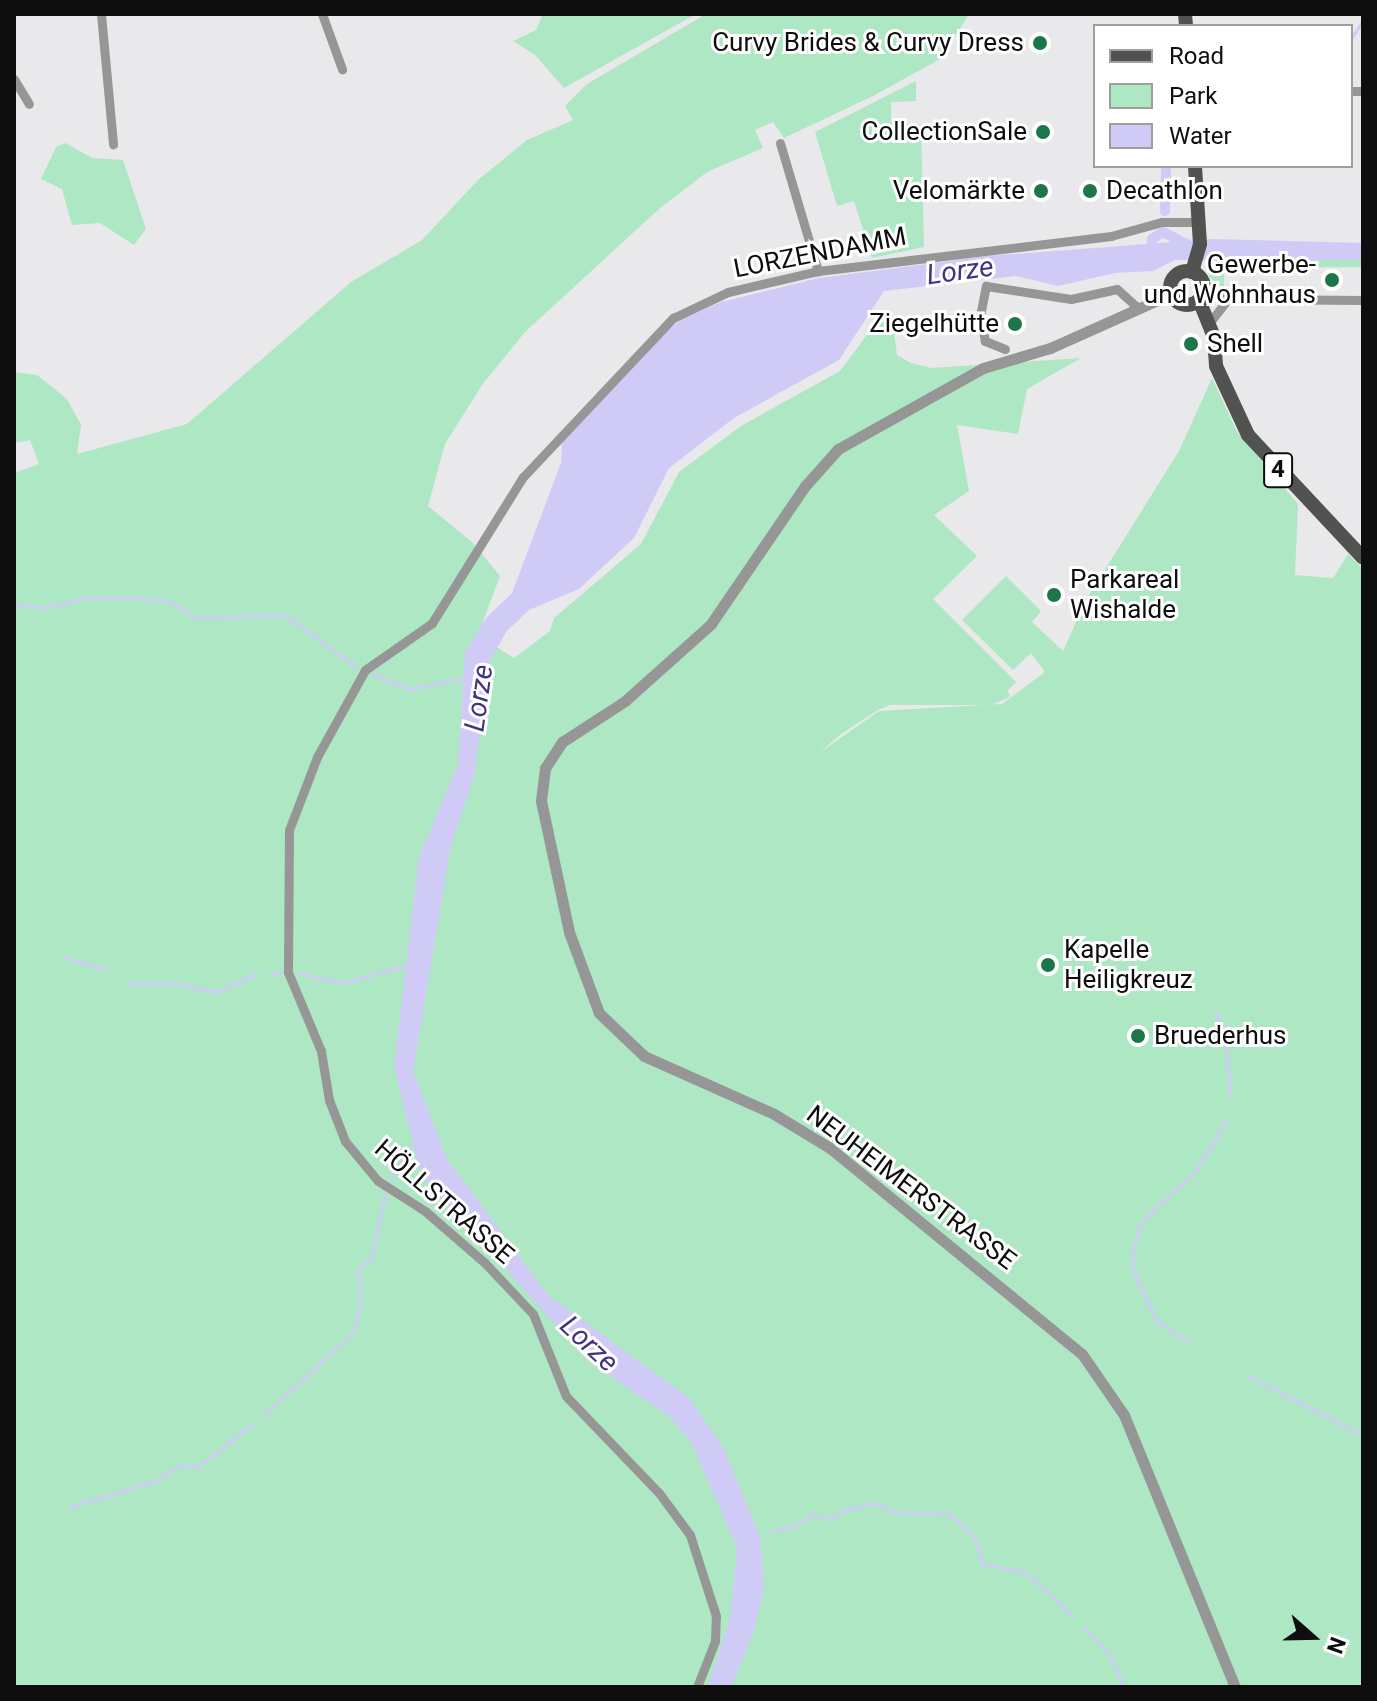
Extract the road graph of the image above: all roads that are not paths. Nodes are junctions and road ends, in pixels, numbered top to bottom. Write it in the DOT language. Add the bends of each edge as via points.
graph roads {
  1 [pos="101,14"];
  2 [pos="322,14"];
  3 [pos="342,69"];
  4 [pos="14,79"];
  5 [pos="29,104"];
  6 [pos="780,143"];
  7 [pos="113,144"];
  8 [pos="1195,168"];
  9 [pos="1200,228"];
  10 [pos="1194,267"];
  11 [pos="818,271"];
  12 [pos="1171,294"];
  13 [pos="1229,298"];
  14 [pos="1196,299"];
  15 [pos="1363,300"];
  16 [pos="1137,307"];
  17 [pos="1210,322"];
  18 [pos="1005,349"];
  19 [pos="1213,352"];
  20 [pos="1363,558"];
  21 [pos="447,604"];
  22 [pos="697,1687"];
  23 [pos="1235,1687"];
  1 -- 7 [label="street"];
  2 -- 3 [label="street"];
  4 -- 5 [label="street"];
  6 -- 11 [label="street"];
  8 -- 9 [label="main road"];
  9 -- 10 [label="main road"];
  9 -- 11 [label="street, LORZENDAMM" via="1162,222 1111,236"];
  10 -- 12 [label="main road" via="1173,279"];
  10 -- 14 [label="main road" via="1203,283"];
  11 -- 21 [label="street, LORZENDAMM" via="728,292 673,318 523,477"];
  12 -- 14 [label="main road"];
  12 -- 16 [label="street, NEUHEIMERSTRASSE"];
  13 -- 14 [label="street"];
  13 -- 15 [label="street"];
  13 -- 17 [label="street"];
  14 -- 17 [label="main road, 4"];
  14 -- 19 [label="main road, 4"];
  16 -- 18 [label="street" via="1117,289 1071,299 986,286 980,316 985,341"];
  16 -- 23 [label="street, NEUHEIMERSTRASSE" via="1050,348 983,368 838,449 805,486 711,624 625,701 562,742 545,768 541,801 569,932 599,1013 644,1056 774,1114 830,1148 1082,1354 1124,1415"];
  17 -- 19 [label="main road, 4"];
  19 -- 20 [label="main road, 4" via="1225,392 1248,435"];
  21 -- 22 [label="street, HÖLLSTRASSE" via="432,623 365,670 317,757 289,830 288,972 321,1051 329,1100 345,1141 378,1181 425,1211 533,1314 566,1396 659,1493 690,1535 716,1616 715,1641"];
}
